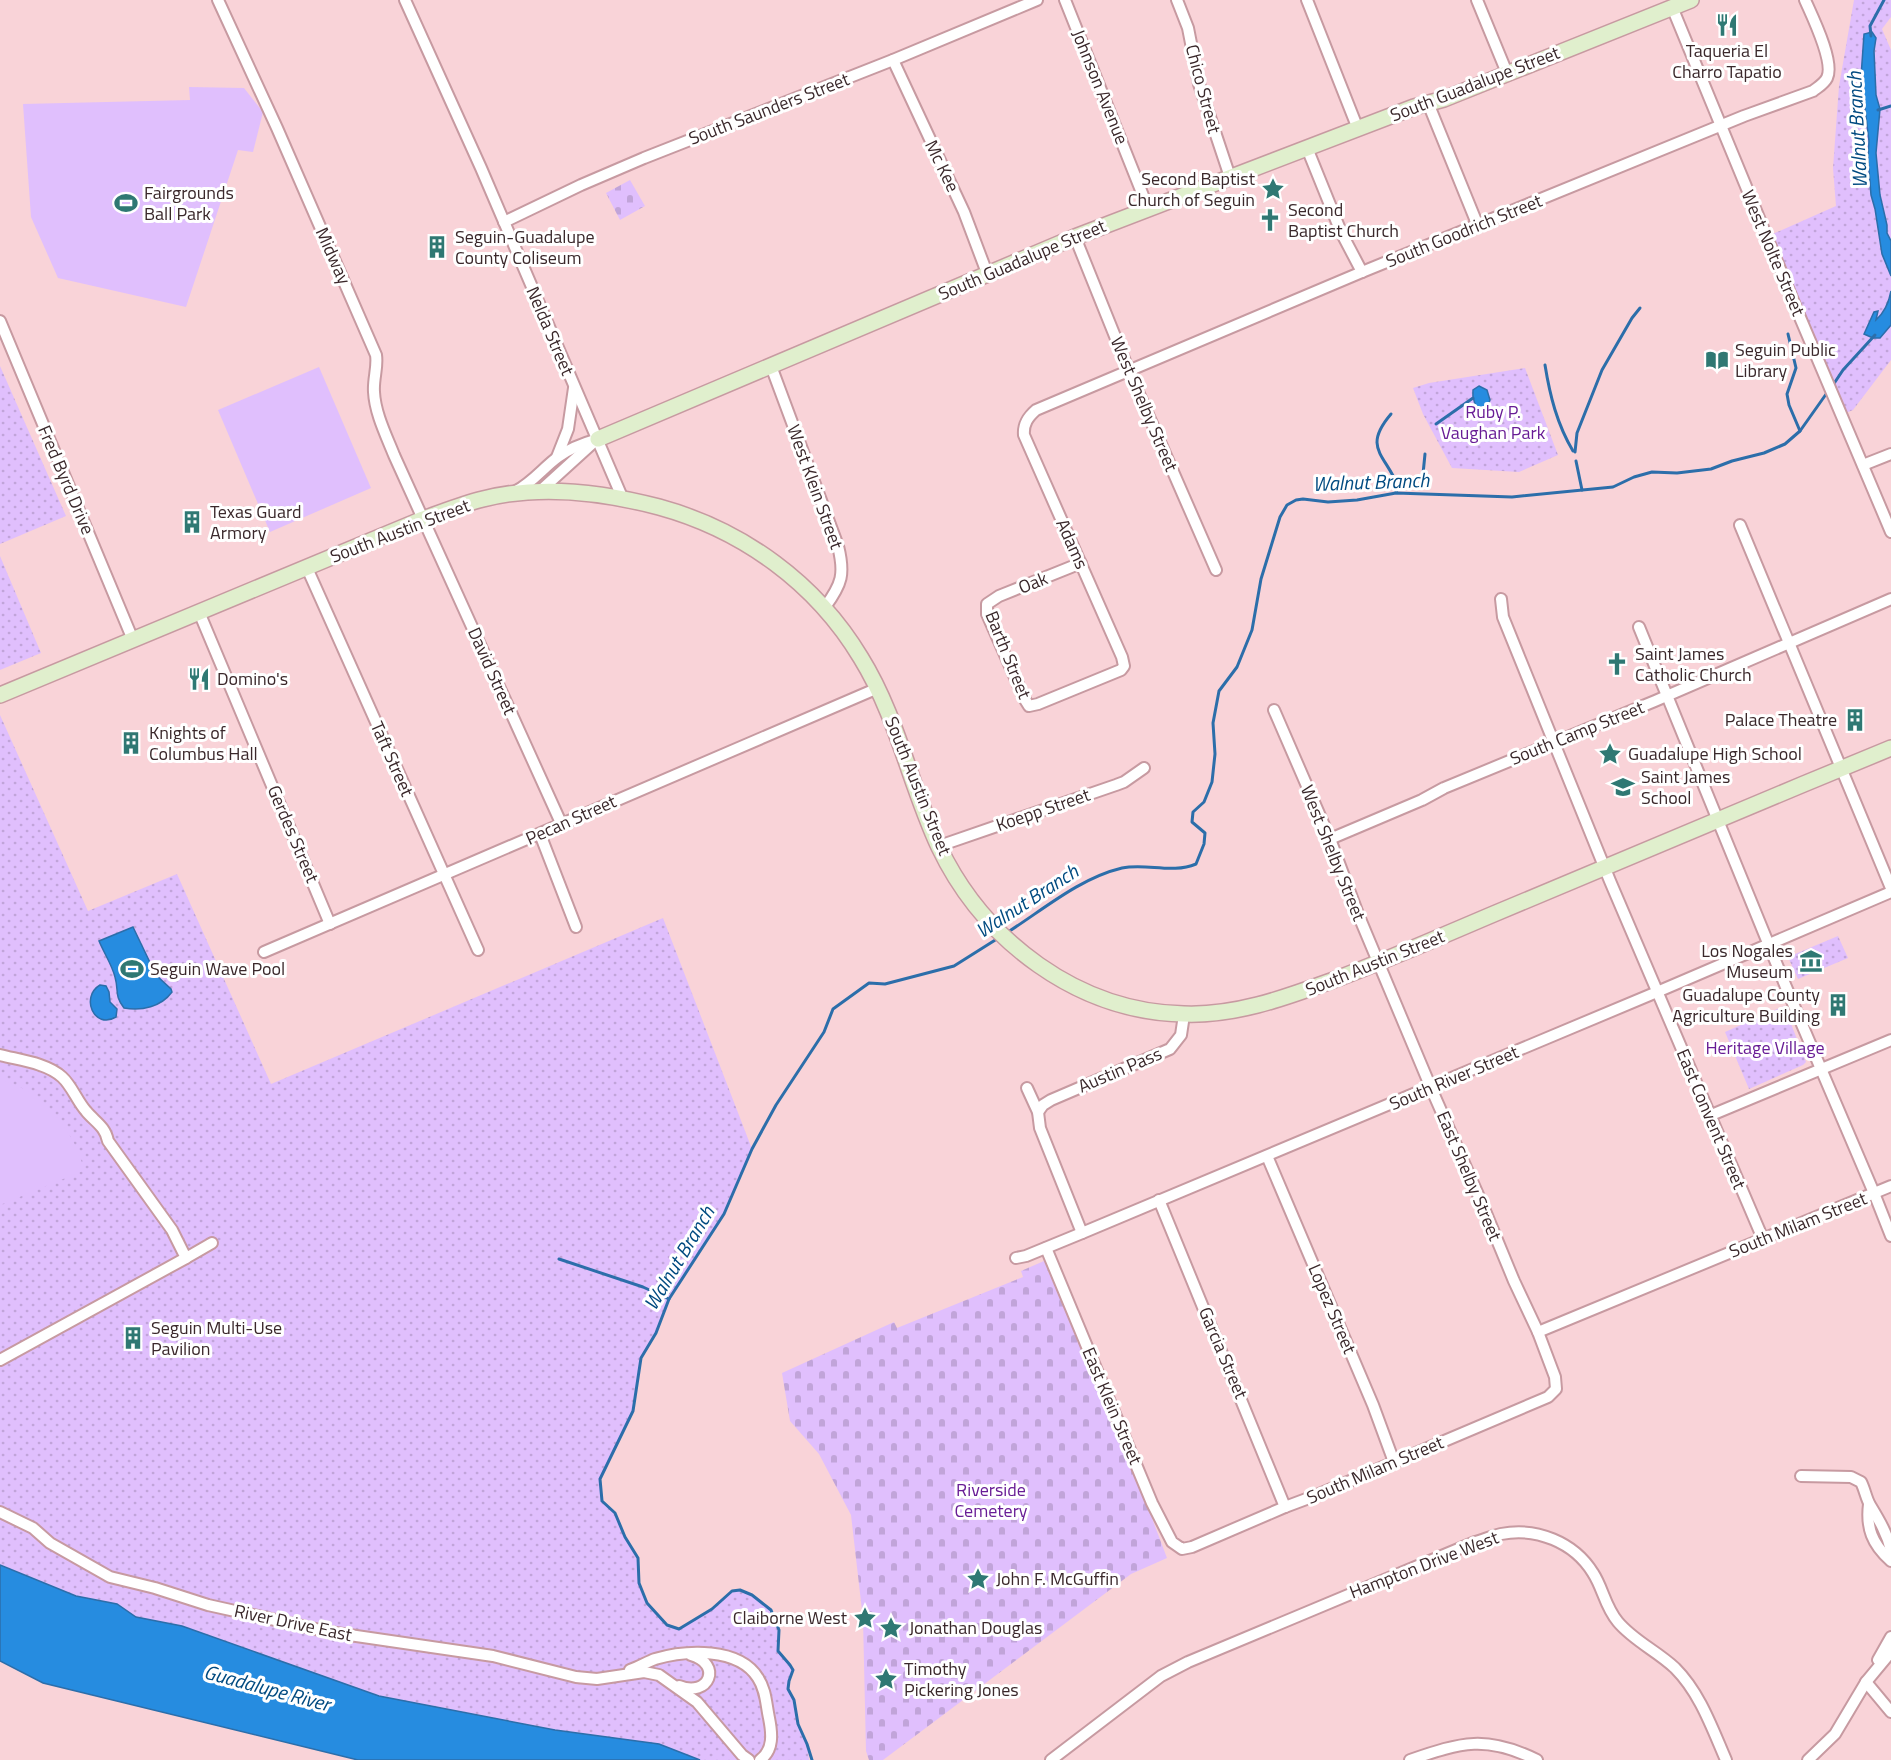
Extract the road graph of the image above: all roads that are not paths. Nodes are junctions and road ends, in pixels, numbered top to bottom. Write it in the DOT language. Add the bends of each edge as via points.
graph roads {
  1 [pos="218,0"];
  2 [pos="405,0"];
  3 [pos="1037,0"];
  4 [pos="1177,0"];
  5 [pos="1307,0"];
  6 [pos="1477,0"];
  7 [pos="1691,0"];
  8 [pos="1805,0"];
  9 [pos="1067,1"];
  10 [pos="1672,7"];
  11 [pos="893,60"];
  12 [pos="1507,73"];
  13 [pos="1428,103"];
  14 [pos="1720,126"];
  15 [pos="1359,129"];
  16 [pos="1306,148"];
  17 [pos="1230,177"];
  18 [pos="1148,208"];
  19 [pos="504,222"];
  20 [pos="1478,226"];
  21 [pos="1075,237"];
  22 [pos="1362,272"];
  23 [pos="987,273"];
  24 [pos="0,321"];
  25 [pos="771,366"];
  26 [pos="1129,371"];
  27 [pos="574,388"];
  28 [pos="1026,421"];
  29 [pos="598,439"];
  30 [pos="1891,454"];
  31 [pos="556,458"];
  32 [pos="1863,465"];
  33 [pos="540,491"];
  34 [pos="508,494"];
  35 [pos="622,497"];
  36 [pos="423,519"];
  37 [pos="1740,525"];
  38 [pos="1891,532"];
  39 [pos="1081,563"];
  40 [pos="308,568"];
  41 [pos="1216,570"];
  42 [pos="1501,599"];
  43 [pos="1891,599"];
  44 [pos="987,604"];
  45 [pos="825,607"];
  46 [pos="199,612"];
  47 [pos="1639,627"];
  48 [pos="133,640"];
  49 [pos="1789,643"];
  50 [pos="878,688"];
  51 [pos="0,695"];
  52 [pos="1668,695"];
  53 [pos="1029,705"];
  54 [pos="1274,710"];
  55 [pos="1554,744"];
  56 [pos="1891,748"];
  57 [pos="1144,768"];
  58 [pos="1843,768"];
  59 [pos="1717,819"];
  60 [pos="561,823"];
  61 [pos="540,834"];
  62 [pos="1330,839"];
  63 [pos="939,846"];
  64 [pos="1605,867"];
  65 [pos="444,874"];
  66 [pos="1891,890"];
  67 [pos="330,924"];
  68 [pos="576,927"];
  69 [pos="1768,945"];
  70 [pos="478,950"];
  71 [pos="264,952"];
  72 [pos="1378,963"];
  73 [pos="1657,992"];
  74 [pos="1184,1014"];
  75 [pos="1891,1040"];
  76 [pos="0,1055"];
  77 [pos="1820,1070"];
  78 [pos="1027,1088"];
  79 [pos="1431,1088"];
  80 [pos="1038,1112"];
  81 [pos="1709,1116"];
  82 [pos="1267,1156"];
  83 [pos="1891,1186"];
  84 [pos="1874,1193"];
  85 [pos="1159,1200"];
  86 [pos="1082,1233"];
  87 [pos="1891,1236"];
  88 [pos="1763,1239"];
  89 [pos="212,1243"];
  90 [pos="1046,1248"];
  91 [pos="186,1258"];
  92 [pos="1016,1258"];
  93 [pos="1538,1332"];
  94 [pos="0,1359"];
  95 [pos="1556,1389"];
  96 [pos="1394,1462"];
  97 [pos="1802,1476"];
  98 [pos="1869,1503"];
  99 [pos="1285,1507"];
  100 [pos="0,1512"];
  101 [pos="1192,1547"];
  102 [pos="1891,1550"];
  103 [pos="1891,1561"];
  104 [pos="1891,1637"];
  105 [pos="1891,1652"];
  106 [pos="689,1654"];
  107 [pos="1876,1669"];
  108 [pos="604,1679"];
  109 [pos="670,1682"];
  110 [pos="1866,1682"];
  111 [pos="1891,1712"];
  112 [pos="749,1760"];
  113 [pos="760,1760"];
  114 [pos="1051,1760"];
  115 [pos="1410,1760"];
  116 [pos="1537,1760"];
  117 [pos="1726,1760"];
  118 [pos="1808,1760"];
  1 -- 36 [label="street, Midway" via="376,355 375,401"];
  2 -- 19 [label="street, Nelda Street"];
  3 -- 11 [label="street, South Saunders Street"];
  4 -- 17 [label="street, Chico Street" via="1188,28 1199,84"];
  5 -- 15 [label="street"];
  6 -- 12 [label="street"];
  7 -- 10 [label="main road, South Guadalupe Street"];
  8 -- 14 [label="street, South Goodrich Street" via="1828,61 1827,77 1813,91"];
  9 -- 18 [label="street, Johnson Avenue"];
  10 -- 12 [label="main road, South Guadalupe Street"];
  10 -- 14 [label="street, West Nolte Street"];
  11 -- 19 [label="street, South Saunders Street" via="644,158"];
  11 -- 23 [label="street, Mc Kee" via="964,212"];
  12 -- 13 [label="main road, South Guadalupe Street"];
  13 -- 15 [label="main road, South Guadalupe Street"];
  13 -- 20 [label="street"];
  14 -- 20 [label="street, South Goodrich Street"];
  14 -- 32 [label="street, West Nolte Street"];
  15 -- 16 [label="main road, South Guadalupe Street"];
  16 -- 17 [label="main road, South Guadalupe Street"];
  16 -- 22 [label="street"];
  17 -- 18 [label="main road, South Guadalupe Street"];
  18 -- 21 [label="main road, South Guadalupe Street"];
  19 -- 27 [label="street, Nelda Street"];
  20 -- 22 [label="street, South Goodrich Street"];
  21 -- 23 [label="main road, South Guadalupe Street"];
  21 -- 26 [label="street, West Shelby Street"];
  22 -- 26 [label="street, South Goodrich Street"];
  23 -- 25 [label="main road, South Guadalupe Street"];
  24 -- 48 [label="street, Fred Byrd Drive"];
  25 -- 29 [label="main road, South Guadalupe Street"];
  25 -- 45 [label="street, West Klein Street" via="843,565 836,592"];
  26 -- 28 [label="street, South Goodrich Street" via="1036,410"];
  26 -- 41 [label="street, West Shelby Street"];
  27 -- 29 [label="street, Nelda Street"];
  27 -- 31 [label="street" via="568,429"];
  28 -- 39 [label="street, Adams" via="1024,435"];
  29 -- 31 [label="street"];
  29 -- 33 [label="street, South Guadalupe Street"];
  29 -- 35 [label="street, Nelda Street"];
  30 -- 32 [label="street"];
  31 -- 34 [label="street" via="526,486"];
  32 -- 38 [label="street, West Nolte Street"];
  33 -- 34 [label="main road, South Austin Street"];
  33 -- 35 [label="main road, South Austin Street"];
  34 -- 36 [label="main road, South Austin Street"];
  35 -- 45 [label="main road, South Austin Street" via="681,514 734,536 781,568"];
  36 -- 40 [label="main road, South Austin Street"];
  36 -- 60 [label="street, David Street"];
  37 -- 49 [label="street"];
  39 -- 44 [label="street, Oak"];
  39 -- 53 [label="street, Adams" via="1124,666"];
  40 -- 46 [label="main road, South Austin Street"];
  40 -- 65 [label="street, Taft Street"];
  42 -- 55 [label="street, East Convent Street" via="1503,617"];
  43 -- 49 [label="street, South Camp Street"];
  44 -- 53 [label="street, Barth Street" via="987,614"];
  45 -- 50 [label="main road, South Austin Street" via="861,656"];
  46 -- 48 [label="main road, South Austin Street"];
  46 -- 67 [label="street, Gerdes Street"];
  47 -- 52 [label="street"];
  48 -- 51 [label="main road, South Austin Street"];
  49 -- 52 [label="street, South Camp Street"];
  49 -- 58 [label="street"];
  50 -- 60 [label="street, Pecan Street"];
  50 -- 63 [label="main road, South Austin Street"];
  52 -- 55 [label="street, South Camp Street"];
  52 -- 59 [label="street"];
  54 -- 62 [label="street, West Shelby Street"];
  55 -- 62 [label="street, South Camp Street"];
  55 -- 64 [label="street, East Convent Street"];
  56 -- 58 [label="main road, South Austin Street"];
  57 -- 63 [label="street, Koepp Street" via="1124,782"];
  58 -- 59 [label="main road, South Austin Street"];
  58 -- 66 [label="street"];
  59 -- 64 [label="main road, South Austin Street"];
  59 -- 69 [label="street"];
  60 -- 61 [label="street, Pecan Street"];
  61 -- 65 [label="street, Pecan Street"];
  61 -- 68 [label="street"];
  62 -- 72 [label="street, West Shelby Street"];
  63 -- 74 [label="main road, South Austin Street" via="973,904 1035,963 1098,998 1124,1006"];
  64 -- 72 [label="main road, South Austin Street"];
  64 -- 73 [label="street, East Convent Street"];
  65 -- 67 [label="street, Pecan Street"];
  65 -- 70 [label="street, Taft Street"];
  66 -- 69 [label="street, South River Street"];
  67 -- 71 [label="street, Pecan Street"];
  69 -- 73 [label="street, South River Street"];
  69 -- 77 [label="street"];
  72 -- 74 [label="main road, South Austin Street" via="1262,1005"];
  72 -- 79 [label="street, East Shelby Street"];
  73 -- 79 [label="street, South River Street"];
  73 -- 81 [label="street, East Convent Street"];
  74 -- 80 [label="street, Austin Pass" via="1181,1035 1170,1049 1051,1100"];
  75 -- 77 [label="street"];
  76 -- 91 [label="street" via="63,1077 78,1102 102,1125 112,1146 172,1230"];
  77 -- 81 [label="street"];
  77 -- 84 [label="street"];
  78 -- 80 [label="street"];
  79 -- 82 [label="street, South River Street"];
  79 -- 93 [label="street, East Shelby Street"];
  80 -- 86 [label="street" via="1040,1128"];
  81 -- 88 [label="street, East Convent Street"];
  82 -- 85 [label="street, South River Street"];
  82 -- 96 [label="street, Lopez Street"];
  83 -- 84 [label="street, South Milam Street"];
  84 -- 87 [label="street"];
  84 -- 88 [label="street, South Milam Street"];
  85 -- 86 [label="street, South River Street"];
  85 -- 99 [label="street, Garcia Street"];
  86 -- 90 [label="street, South River Street"];
  88 -- 93 [label="street, South Milam Street"];
  89 -- 91 [label="street"];
  90 -- 92 [label="street, South River Street"];
  90 -- 101 [label="street, East Klein Street" via="1152,1503 1172,1542 1182,1549"];
  91 -- 94 [label="street"];
  93 -- 95 [label="street, East Shelby Street"];
  95 -- 96 [label="street, South Milam Street" via="1548,1397"];
  96 -- 99 [label="street, South Milam Street"];
  97 -- 98 [label="street" via="1861,1482"];
  98 -- 102 [label="street"];
  98 -- 103 [label="street" via="1867,1520 1873,1538"];
  99 -- 101 [label="street, South Milam Street"];
  100 -- 108 [label="street, River Drive East" via="110,1576 208,1605 329,1632 493,1656 576,1677"];
  104 -- 107 [label="street"];
  105 -- 107 [label="street"];
  106 -- 108 [label="street, River Drive East" via="657,1658"];
  106 -- 109 [label="street" via="706,1662 709,1679 691,1689"];
  106 -- 113 [label="street, River Drive East" via="728,1657 758,1678 766,1697 771,1729 769,1749"];
  107 -- 110 [label="street"];
  108 -- 109 [label="street, River Drive East" via="644,1672"];
  109 -- 112 [label="street, River Drive East" via="697,1702"];
  110 -- 111 [label="street"];
  110 -- 118 [label="street" via="1835,1734"];
  114 -- 117 [label="street, Hampton Drive West" via="1153,1682 1188,1662 1475,1542 1524,1533 1561,1542 1580,1556 1594,1574 1617,1621 1674,1667 1691,1688"];
  115 -- 116 [label="street" via="1461,1743 1484,1742 1517,1750"];
}
